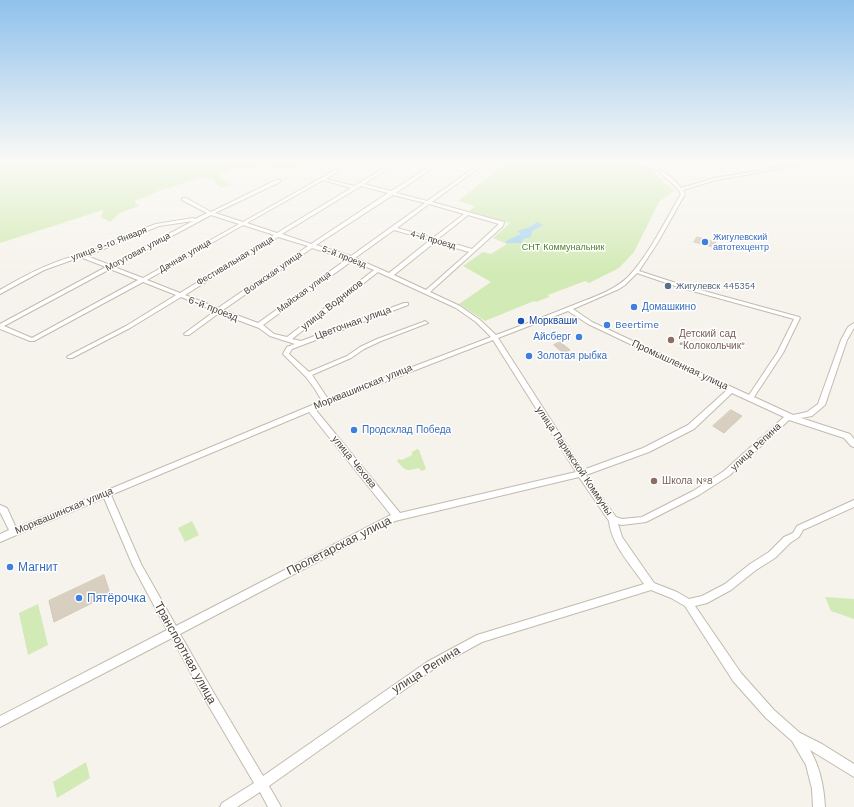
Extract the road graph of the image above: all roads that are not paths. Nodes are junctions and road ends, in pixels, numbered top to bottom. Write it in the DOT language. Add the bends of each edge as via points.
graph roads {
  1 [pos="184,199"];
  2 [pos="240,199"];
  3 [pos="285,199"];
  4 [pos="335,199"];
  5 [pos="384,199"];
  6 [pos="415,199"];
  7 [pos="433,199"];
  8 [pos="680,199"];
  9 [pos="428,202"];
  10 [pos="210,213"];
  11 [pos="468,213"];
  12 [pos="199,218"];
  13 [pos="242,223"];
  14 [pos="393,228"];
  15 [pos="278,235"];
  16 [pos="434,240"];
  17 [pos="312,246"];
  18 [pos="473,251"];
  19 [pos="80,255"];
  20 [pos="350,258"];
  21 [pos="109,267"];
  22 [pos="377,270"];
  23 [pos="635,271"];
  24 [pos="390,275"];
  25 [pos="143,280"];
  26 [pos="0,292"];
  27 [pos="427,292"];
  28 [pos="179,295"];
  29 [pos="406,304"];
  30 [pos="569,308"];
  31 [pos="218,311"];
  32 [pos="425,323"];
  33 [pos="854,325"];
  34 [pos="0,326"];
  35 [pos="258,326"];
  36 [pos="187,334"];
  37 [pos="494,336"];
  38 [pos="287,340"];
  39 [pos="300,343"];
  40 [pos="70,357"];
  41 [pos="309,374"];
  42 [pos="732,390"];
  43 [pos="750,398"];
  44 [pos="326,402"];
  45 [pos="310,408"];
  46 [pos="790,417"];
  47 [pos="854,444"];
  48 [pos="581,474"];
  49 [pos="106,494"];
  50 [pos="854,503"];
  51 [pos="0,508"];
  52 [pos="397,516"];
  53 [pos="613,520"];
  54 [pos="14,532"];
  55 [pos="0,538"];
  56 [pos="651,586"];
  57 [pos="688,603"];
  58 [pos="172,631"];
  59 [pos="0,722"];
  60 [pos="796,737"];
  61 [pos="854,771"];
  62 [pos="261,785"];
  63 [pos="226,807"];
  64 [pos="275,807"];
  65 [pos="819,807"];
  1 -- 10 [label="street, 5-й проезд"];
  2 -- 10 [label="street, Могутовая улица"];
  3 -- 13 [label="street, Дачная улица"];
  4 -- 15 [label="street, Фестивальная улица"];
  5 -- 17 [label="street, Волжская улица"];
  6 -- 9 [label="street"];
  7 -- 9 [label="street, Майская улица"];
  8 -- 23 [label="street, Морквашинская улица"];
  9 -- 11 [label="street"];
  9 -- 14 [label="street, Майская улица"];
  10 -- 12 [label="street, Могутовая улица"];
  10 -- 13 [label="street, 5-й проезд"];
  11 -- 16 [label="street"];
  11 -- 18 [label="street" via="502,223"];
  12 -- 19 [label="street, улица 9-го Января" via="158,225"];
  12 -- 21 [label="street, Могутовая улица"];
  13 -- 15 [label="street, 5-й проезд"];
  13 -- 25 [label="street, Дачная улица"];
  14 -- 16 [label="street, 4-й проезд"];
  14 -- 20 [label="street, Майская улица"];
  15 -- 17 [label="street, 5-й проезд"];
  15 -- 28 [label="street, Фестивальная улица"];
  16 -- 18 [label="street, 4-й проезд"];
  16 -- 24 [label="street"];
  17 -- 20 [label="street, 5-й проезд"];
  17 -- 31 [label="street, Волжская улица"];
  18 -- 27 [label="street"];
  19 -- 21 [label="street, 6-й проезд"];
  19 -- 26 [label="street, улица 9-го Января" via="35,272"];
  20 -- 22 [label="street, 5-й проезд"];
  20 -- 35 [label="street, Майская улица"];
  21 -- 25 [label="street, 6-й проезд"];
  21 -- 34 [label="street, Могутовая улица"];
  22 -- 24 [label="street, 5-й проезд"];
  22 -- 38 [label="street, улица Водников"];
  23 -- 30 [label="street, Морквашинская улица" via="623,284"];
  23 -- 43 [label="street" via="797,318 780,353"];
  24 -- 27 [label="street, 5-й проезд"];
  25 -- 28 [label="street, 6-й проезд"];
  25 -- 34 [label="street, Дачная улица" via="32,340"];
  27 -- 37 [label="street, 5-й проезд" via="458,307"];
  28 -- 31 [label="street, 6-й проезд"];
  28 -- 40 [label="street, Фестивальная улица" via="128,327"];
  29 -- 39 [label="street, Цветочная улица"];
  30 -- 37 [label="street, Морквашинская улица"];
  30 -- 42 [label="street, Промышленная улица" via="590,323"];
  31 -- 35 [label="street, 6-й проезд"];
  31 -- 36 [label="street, Волжская улица"];
  32 -- 41 [label="street" via="379,340 349,357"];
  33 -- 46 [label="street" via="844,340 821,406 809,414"];
  35 -- 38 [label="street, 6-й проезд" via="272,335"];
  37 -- 44 [label="street, Морквашинская улица"];
  37 -- 48 [label="street, улица Парижской Коммуны"];
  38 -- 39 [label="street, 6-й проезд"];
  39 -- 41 [label="street" via="289,348 286,354"];
  41 -- 44 [label="street"];
  42 -- 43 [label="street, Промышленная улица"];
  42 -- 48 [label="street, Пролетарская улица" via="691,427 646,450"];
  43 -- 46 [label="street, Промышленная улица"];
  44 -- 45 [label="street, Морквашинская улица"];
  45 -- 49 [label="street, Морквашинская улица"];
  45 -- 52 [label="street, улица Чехова"];
  46 -- 47 [label="street, Промышленная улица" via="847,436"];
  46 -- 53 [label="street, улица Репина" via="727,473 696,493 643,520"];
  48 -- 52 [label="street, Пролетарская улица"];
  48 -- 53 [label="street, улица Парижской Коммуны"];
  49 -- 54 [label="street, Морквашинская улица"];
  49 -- 58 [label="street, Транспортная улица" via="137,566"];
  50 -- 57 [label="street" via="800,528 796,535 772,555 728,587 704,600"];
  51 -- 54 [label="street" via="4,510"];
  52 -- 58 [label="street, Пролетарская улица"];
  53 -- 56 [label="street, улица Парижской Коммуны" via="618,540"];
  54 -- 55 [label="street, Морквашинская улица"];
  56 -- 57 [label="street" via="674,594"];
  56 -- 62 [label="street, улица Репина" via="480,638 431,664"];
  57 -- 60 [label="street" via="737,677 770,714"];
  58 -- 59 [label="street, Пролетарская улица"];
  58 -- 62 [label="street, Транспортная улица"];
  60 -- 61 [label="street"];
  60 -- 65 [label="street" via="811,763 818,789"];
  62 -- 63 [label="street, улица Репина"];
  62 -- 64 [label="street, Транспортная улица"];
}
